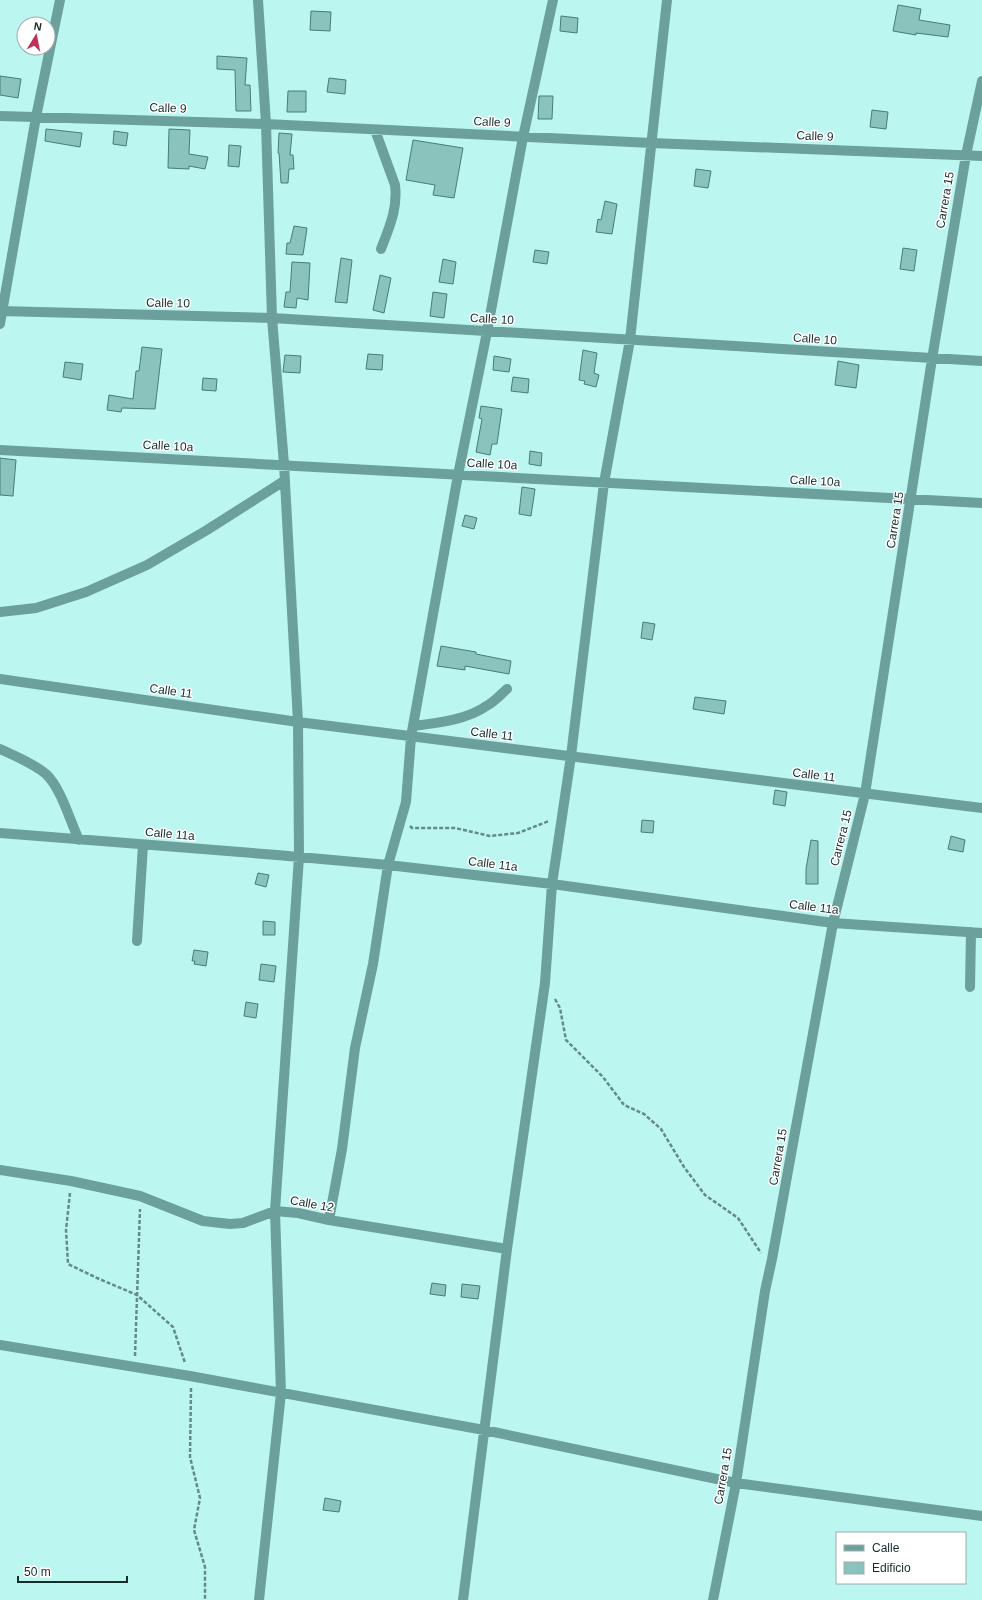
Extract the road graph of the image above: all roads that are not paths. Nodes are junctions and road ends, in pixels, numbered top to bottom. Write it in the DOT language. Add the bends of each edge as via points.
graph roads {
  1 [pos="60,0"];
  2 [pos="258,0"];
  3 [pos="553,0"];
  4 [pos="667,0"];
  5 [pos="982,81"];
  6 [pos="0,116"];
  7 [pos="36,117"];
  8 [pos="266,124"];
  9 [pos="375,130"];
  10 [pos="523,137"];
  11 [pos="651,143"];
  12 [pos="966,155"];
  13 [pos="982,156"];
  14 [pos="381,249"];
  15 [pos="1,311"];
  16 [pos="272,318"];
  17 [pos="0,324"];
  18 [pos="487,332"];
  19 [pos="630,340"];
  20 [pos="932,359"];
  21 [pos="982,361"];
  22 [pos="0,450"];
  23 [pos="284,464"];
  24 [pos="458,476"];
  25 [pos="284,481"];
  26 [pos="604,483"];
  27 [pos="911,499"];
  28 [pos="982,503"];
  29 [pos="0,612"];
  30 [pos="0,680"];
  31 [pos="507,689"];
  32 [pos="298,722"];
  33 [pos="413,726"];
  34 [pos="411,737"];
  35 [pos="0,748"];
  36 [pos="571,756"];
  37 [pos="865,794"];
  38 [pos="982,808"];
  39 [pos="0,833"];
  40 [pos="79,840"];
  41 [pos="143,845"];
  42 [pos="299,857"];
  43 [pos="388,865"];
  44 [pos="552,884"];
  45 [pos="833,923"];
  46 [pos="971,932"];
  47 [pos="982,933"];
  48 [pos="137,941"];
  49 [pos="970,987"];
  50 [pos="0,1170"];
  51 [pos="274,1211"];
  52 [pos="329,1220"];
  53 [pos="507,1249"];
  54 [pos="0,1345"];
  55 [pos="281,1393"];
  56 [pos="484,1430"];
  57 [pos="736,1483"];
  58 [pos="982,1516"];
  59 [pos="259,1600"];
  60 [pos="463,1600"];
  61 [pos="713,1600"];
  1 -- 7 [label="street"];
  2 -- 8 [label="street"];
  3 -- 10 [label="street"];
  4 -- 11 [label="street"];
  5 -- 12 [label="street, Carrera 15"];
  6 -- 7 [label="street, Calle 9"];
  7 -- 8 [label="street, Calle 9"];
  7 -- 15 [label="street"];
  8 -- 9 [label="street, Calle 9"];
  8 -- 16 [label="street"];
  9 -- 10 [label="street, Calle 9"];
  9 -- 14 [label="street" via="396,194 396,208"];
  10 -- 11 [label="street, Calle 9"];
  10 -- 18 [label="street"];
  11 -- 12 [label="street, Calle 9"];
  11 -- 19 [label="street"];
  12 -- 13 [label="street, Calle 9"];
  12 -- 20 [label="street, Carrera 15"];
  15 -- 16 [label="street, Calle 10"];
  15 -- 17 [label="street"];
  16 -- 18 [label="street, Calle 10"];
  16 -- 23 [label="street"];
  18 -- 19 [label="street, Calle 10"];
  18 -- 24 [label="street"];
  19 -- 20 [label="street, Calle 10"];
  19 -- 26 [label="street"];
  20 -- 21 [label="street, Calle 10"];
  20 -- 27 [label="street, Carrera 15"];
  22 -- 23 [label="street, Calle 10a"];
  23 -- 24 [label="street, Calle 10a"];
  23 -- 25 [label="street"];
  24 -- 26 [label="street, Calle 10a"];
  24 -- 33 [label="street"];
  25 -- 29 [label="street" via="147,565 86,592 36,608"];
  25 -- 32 [label="street"];
  26 -- 27 [label="street, Calle 10a"];
  26 -- 36 [label="street"];
  27 -- 28 [label="street, Calle 10a"];
  27 -- 37 [label="street, Carrera 15"];
  30 -- 32 [label="street, Calle 11"];
  31 -- 33 [label="street" via="489,705 475,712 459,718"];
  32 -- 34 [label="street, Calle 11"];
  32 -- 42 [label="street"];
  33 -- 34 [label="street"];
  34 -- 36 [label="street, Calle 11"];
  34 -- 43 [label="street" via="406,802"];
  35 -- 40 [label="street" via="46,775 60,796"];
  36 -- 37 [label="street, Calle 11"];
  36 -- 44 [label="street"];
  37 -- 38 [label="street, Calle 11"];
  37 -- 45 [label="street, Carrera 15"];
  39 -- 40 [label="street, Calle 11a"];
  40 -- 41 [label="street, Calle 11a"];
  41 -- 42 [label="street, Calle 11a"];
  41 -- 48 [label="street"];
  42 -- 43 [label="street, Calle 11a"];
  42 -- 51 [label="street"];
  43 -- 44 [label="street, Calle 11a"];
  43 -- 52 [label="street" via="373,964 355,1048 342,1149"];
  44 -- 45 [label="street, Calle 11a"];
  44 -- 53 [label="street" via="545,983"];
  45 -- 46 [label="street, Calle 11a"];
  45 -- 57 [label="street, Carrera 15" via="765,1291"];
  46 -- 47 [label="street, Calle 11a"];
  46 -- 49 [label="street"];
  50 -- 51 [label="street, Calle 12" via="71,1181 140,1196 203,1221 243,1223"];
  51 -- 52 [label="street, Calle 12"];
  51 -- 55 [label="street"];
  52 -- 53 [label="street, Calle 12"];
  53 -- 56 [label="street"];
  54 -- 55 [label="street"];
  55 -- 56 [label="street"];
  55 -- 59 [label="street"];
  56 -- 57 [label="street"];
  56 -- 60 [label="street"];
  57 -- 58 [label="street"];
  57 -- 61 [label="street, Carrera 15"];
}
